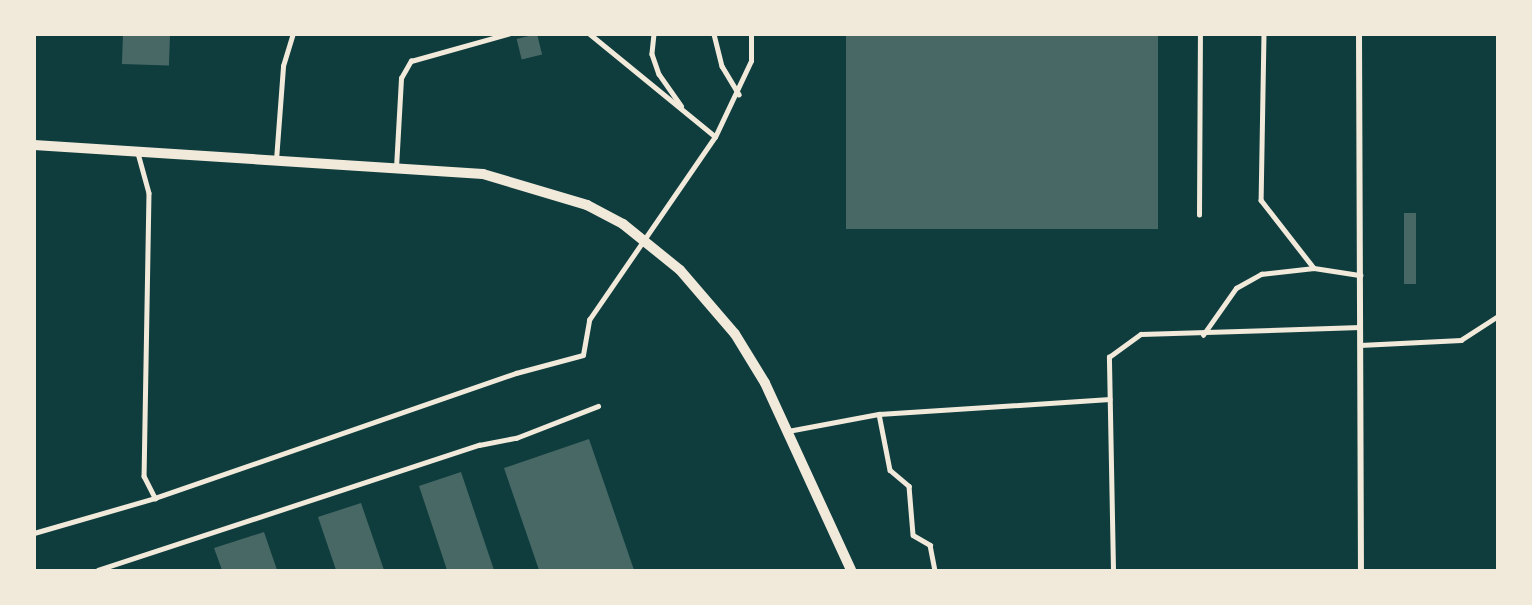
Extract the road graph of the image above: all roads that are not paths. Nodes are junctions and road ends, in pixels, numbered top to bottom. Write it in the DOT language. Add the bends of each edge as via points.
graph roads {
  1 [pos="293,34"];
  2 [pos="508,34"];
  3 [pos="589,34"];
  4 [pos="654,34"];
  5 [pos="714,34"];
  6 [pos="751,34"];
  7 [pos="1200,34"];
  8 [pos="1264,34"];
  9 [pos="1359,34"];
  10 [pos="739,94"];
  11 [pos="684,110"];
  12 [pos="715,137"];
  13 [pos="34,145"];
  14 [pos="137,151"];
  15 [pos="276,160"];
  16 [pos="396,168"];
  17 [pos="1199,214"];
  18 [pos="644,240"];
  19 [pos="1314,268"];
  20 [pos="1360,275"];
  21 [pos="1497,316"];
  22 [pos="1360,327"];
  23 [pos="1203,335"];
  24 [pos="1360,345"];
  25 [pos="1110,399"];
  26 [pos="598,406"];
  27 [pos="879,414"];
  28 [pos="787,431"];
  29 [pos="154,498"];
  30 [pos="34,533"];
  31 [pos="98,570"];
  32 [pos="851,570"];
  33 [pos="935,570"];
  34 [pos="1113,570"];
  35 [pos="1361,570"];
  1 -- 15 [label="lane" via="283,66"];
  2 -- 16 [label="lane" via="411,61 401,78"];
  3 -- 11 [label="lane"];
  4 -- 11 [label="lane" via="652,54 659,74"];
  5 -- 10 [label="lane" via="722,66"];
  6 -- 10 [label="lane" via="752,61"];
  7 -- 17 [label="lane"];
  8 -- 19 [label="lane" via="1261,200"];
  9 -- 20 [label="street"];
  10 -- 12 [label="lane"];
  11 -- 12 [label="lane"];
  12 -- 18 [label="lane"];
  13 -- 14 [label="street"];
  14 -- 15 [label="street"];
  14 -- 29 [label="lane" via="149,193 144,476"];
  15 -- 16 [label="street"];
  16 -- 18 [label="street" via="483,174 522,182 587,205"];
  18 -- 28 [label="street" via="681,270 735,334 765,383"];
  18 -- 29 [label="lane" via="589,320 583,355 516,373"];
  19 -- 20 [label="lane"];
  19 -- 23 [label="lane" via="1261,274 1236,288"];
  20 -- 22 [label="street"];
  21 -- 24 [label="lane" via="1461,340"];
  22 -- 23 [label="lane"];
  22 -- 24 [label="street"];
  23 -- 25 [label="lane" via="1141,334 1109,357"];
  24 -- 35 [label="street"];
  25 -- 27 [label="lane"];
  25 -- 34 [label="lane"];
  26 -- 31 [label="lane" via="516,438 479,444"];
  27 -- 28 [label="lane"];
  27 -- 33 [label="lane" via="890,470 909,486 913,535 930,545"];
  28 -- 32 [label="street"];
  29 -- 30 [label="lane"];
}
